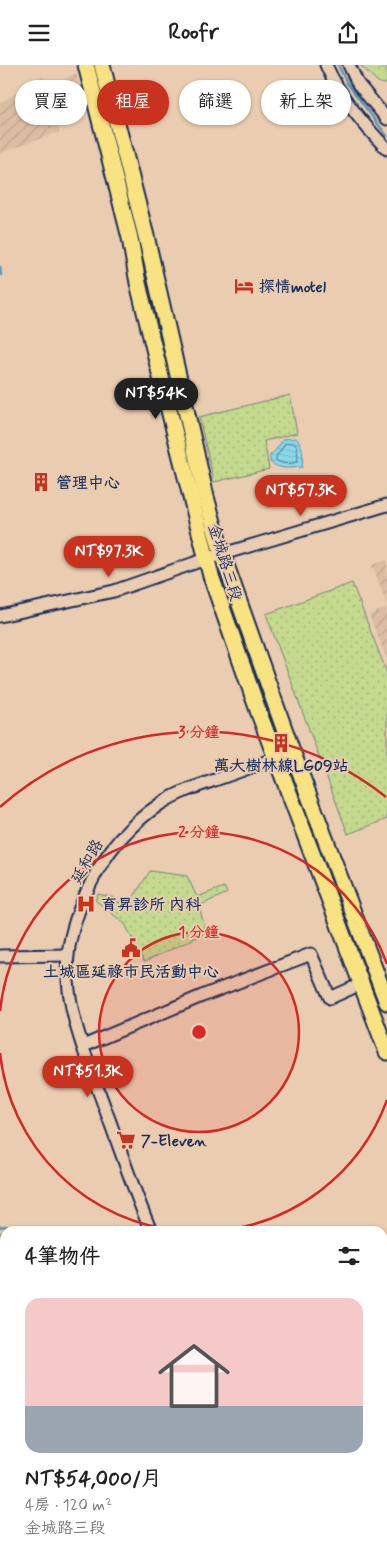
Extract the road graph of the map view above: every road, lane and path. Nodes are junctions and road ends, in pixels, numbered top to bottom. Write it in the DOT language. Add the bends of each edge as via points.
graph roads {
  1 [pos="86,65"];
  2 [pos="102,65"];
  3 [pos="326,65"];
  4 [pos="349,65"];
  5 [pos="387,119"];
  6 [pos="387,149"];
  7 [pos="387,505"];
  8 [pos="222,554"];
  9 [pos="206,559"];
  10 [pos="0,617"];
  11 [pos="292,751"];
  12 [pos="276,758"];
  13 [pos="68,955"];
  14 [pos="0,956"];
  15 [pos="361,984"];
  16 [pos="387,1002"];
  17 [pos="387,1006"];
  18 [pos="375,1018"];
  19 [pos="83,1046"];
  20 [pos="387,1052"];
  21 [pos="149,1226"];
  1 -- 9 [label="main road, 金城路三段"];
  2 -- 8 [label="main road, 金城路三段"];
  3 -- 6 [label="street" via="333,83"];
  4 -- 5 [label="street" via="358,84"];
  7 -- 8 [label="street"];
  8 -- 9 [label="street"];
  8 -- 11 [label="main road, 金城路三段"];
  9 -- 10 [label="street" via="114,591"];
  9 -- 12 [label="main road, 金城路三段"];
  11 -- 12 [label="street, 延和路"];
  11 -- 16 [label="main road, 金城路三段"];
  12 -- 13 [label="street, 延和路" via="191,788 161,804 133,825 113,846 94,877 76,919"];
  12 -- 15 [label="main road, 金城路三段"];
  13 -- 14 [label="street"];
  13 -- 19 [label="street, 延和路" via="71,1001"];
  15 -- 18 [label="main road, 金城路三段"];
  15 -- 19 [label="street" via="330,998 311,954"];
  17 -- 18 [label="street" via="378,1010"];
  18 -- 20 [label="main road, 金城路三段"];
  19 -- 21 [label="street, 延和路"];
}
